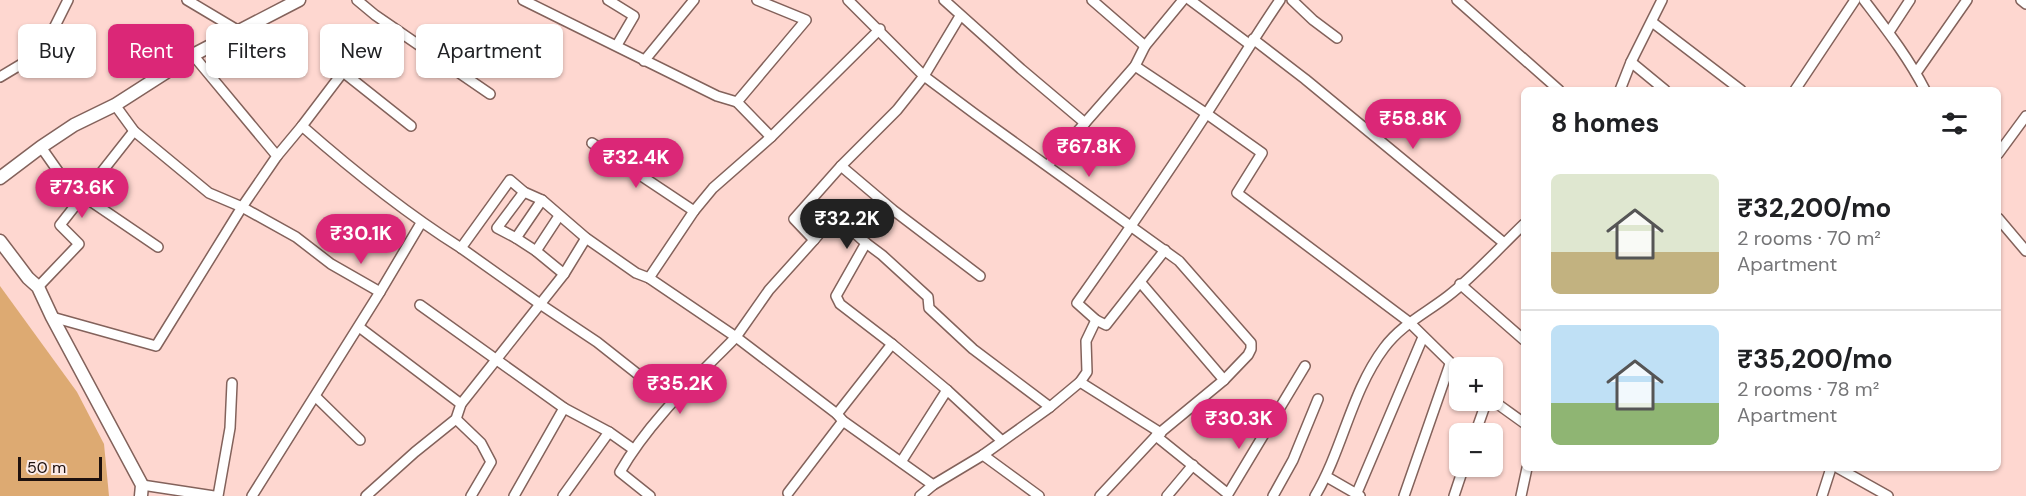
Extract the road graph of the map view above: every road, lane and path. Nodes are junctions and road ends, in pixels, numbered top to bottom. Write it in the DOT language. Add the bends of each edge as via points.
graph roads {
  1 [pos="68,0"];
  2 [pos="187,0"];
  3 [pos="299,0"];
  4 [pos="357,0"];
  5 [pos="523,0"];
  6 [pos="608,0"];
  7 [pos="694,0"];
  8 [pos="757,0"];
  9 [pos="848,0"];
  10 [pos="944,0"];
  11 [pos="1092,0"];
  12 [pos="1183,0"];
  13 [pos="1190,0"];
  14 [pos="1280,0"];
  15 [pos="1292,0"];
  16 [pos="1457,0"];
  17 [pos="1662,0"];
  18 [pos="1855,0"];
  19 [pos="1864,0"];
  20 [pos="1910,0"];
  21 [pos="1967,0"];
  22 [pos="2021,0"];
  23 [pos="2026,4"];
  24 [pos="960,16"];
  25 [pos="1652,22"];
  26 [pos="227,24"];
  27 [pos="253,24"];
  28 [pos="880,29"];
  29 [pos="1889,32"];
  30 [pos="1337,38"];
  31 [pos="1251,41"];
  32 [pos="617,45"];
  33 [pos="1145,46"];
  34 [pos="194,56"];
  35 [pos="644,61"];
  36 [pos="1631,62"];
  37 [pos="1135,66"];
  38 [pos="1916,74"];
  39 [pos="924,75"];
  40 [pos="0,77"];
  41 [pos="157,78"];
  42 [pos="1556,87"];
  43 [pos="1621,87"];
  44 [pos="1661,87"];
  45 [pos="1738,87"];
  46 [pos="1797,87"];
  47 [pos="1923,87"];
  48 [pos="490,94"];
  49 [pos="737,102"];
  50 [pos="115,105"];
  51 [pos="1207,114"];
  52 [pos="2026,116"];
  53 [pos="1085,123"];
  54 [pos="302,126"];
  55 [pos="411,126"];
  56 [pos="134,131"];
  57 [pos="771,137"];
  58 [pos="592,143"];
  59 [pos="41,147"];
  60 [pos="2001,150"];
  61 [pos="277,156"];
  62 [pos="1048,165"];
  63 [pos="841,166"];
  64 [pos="0,178"];
  65 [pos="524,192"];
  66 [pos="82,196"];
  67 [pos="542,200"];
  68 [pos="242,207"];
  69 [pos="694,211"];
  70 [pos="559,216"];
  71 [pos="2001,222"];
  72 [pos="421,223"];
  73 [pos="1132,226"];
  74 [pos="1521,227"];
  75 [pos="516,238"];
  76 [pos="586,238"];
  77 [pos="814,240"];
  78 [pos="0,241"];
  79 [pos="866,243"];
  80 [pos="1504,243"];
  81 [pos="158,247"];
  82 [pos="461,248"];
  83 [pos="1166,250"];
  84 [pos="536,251"];
  85 [pos="2026,251"];
  86 [pos="564,274"];
  87 [pos="980,276"];
  88 [pos="649,278"];
  89 [pos="1141,283"];
  90 [pos="1460,284"];
  91 [pos="38,287"];
  92 [pos="380,292"];
  93 [pos="540,304"];
  94 [pos="420,305"];
  95 [pos="52,318"];
  96 [pos="1096,320"];
  97 [pos="1409,322"];
  98 [pos="359,327"];
  99 [pos="736,337"];
  100 [pos="1424,337"];
  101 [pos="1521,337"];
  102 [pos="892,344"];
  103 [pos="496,361"];
  104 [pos="1449,363"];
  105 [pos="1305,366"];
  106 [pos="1449,367"];
  107 [pos="1224,380"];
  108 [pos="1080,382"];
  109 [pos="232,383"];
  110 [pos="947,390"];
  111 [pos="315,397"];
  112 [pos="1318,399"];
  113 [pos="673,402"];
  114 [pos="461,404"];
  115 [pos="1050,407"];
  116 [pos="564,408"];
  117 [pos="1503,408"];
  118 [pos="840,418"];
  119 [pos="456,419"];
  120 [pos="1521,421"];
  121 [pos="609,432"];
  122 [pos="1158,434"];
  123 [pos="360,440"];
  124 [pos="1001,440"];
  125 [pos="633,449"];
  126 [pos="983,454"];
  127 [pos="901,462"];
  128 [pos="1193,465"];
  129 [pos="1526,471"];
  130 [pos="1830,471"];
  131 [pos="1843,471"];
  132 [pos="1327,477"];
  133 [pos="1460,477"];
  134 [pos="933,484"];
  135 [pos="142,490"];
  136 [pos="788,493"];
  137 [pos="567,495"];
  138 [pos="1358,495"];
  139 [pos="214,496"];
  140 [pos="218,496"];
  141 [pos="252,496"];
  142 [pos="366,496"];
  143 [pos="471,496"];
  144 [pos="514,496"];
  145 [pos="650,496"];
  146 [pos="920,496"];
  147 [pos="1039,496"];
  148 [pos="1100,496"];
  149 [pos="1167,496"];
  150 [pos="1228,496"];
  151 [pos="1273,496"];
  152 [pos="1315,496"];
  153 [pos="1404,496"];
  154 [pos="1454,496"];
  155 [pos="1521,496"];
  156 [pos="1822,496"];
  157 [pos="1888,496"];
  1 -- 40 [label="street" via="49,38 25,62"];
  2 -- 26 [label="street"];
  3 -- 27 [label="street"];
  4 -- 48 [label="street"];
  5 -- 32 [label="street"];
  6 -- 32 [label="street" via="634,16"];
  7 -- 35 [label="street"];
  8 -- 49 [label="street" via="806,20"];
  9 -- 28 [label="street"];
  10 -- 24 [label="street"];
  11 -- 33 [label="street"];
  12 -- 33 [label="street"];
  13 -- 31 [label="street"];
  14 -- 31 [label="street"];
  15 -- 30 [label="street"];
  16 -- 42 [label="street"];
  17 -- 25 [label="street"];
  18 -- 46 [label="street"];
  19 -- 29 [label="street"];
  20 -- 29 [label="street"];
  21 -- 38 [label="street"];
  22 -- 23 [label="street"];
  24 -- 39 [label="street"];
  24 -- 53 [label="street"];
  25 -- 36 [label="street"];
  25 -- 45 [label="street"];
  28 -- 39 [label="street"];
  28 -- 57 [label="street"];
  29 -- 38 [label="street"];
  31 -- 51 [label="street"];
  31 -- 80 [label="street" via="1314,86"];
  32 -- 35 [label="street"];
  33 -- 37 [label="street"];
  34 -- 61 [label="street"];
  35 -- 49 [label="street"];
  36 -- 43 [label="street"];
  36 -- 44 [label="street"];
  37 -- 51 [label="street"];
  37 -- 53 [label="street"];
  38 -- 47 [label="street"];
  39 -- 62 [label="street"];
  39 -- 63 [label="street" via="897,110"];
  41 -- 50 [label="street"];
  49 -- 57 [label="street"];
  50 -- 56 [label="street"];
  50 -- 59 [label="street"];
  51 -- 73 [label="street"];
  51 -- 97 [label="street" via="1262,153 1237,193"];
  52 -- 60 [label="street"];
  53 -- 62 [label="street"];
  54 -- 55 [label="street" via="343,72"];
  54 -- 61 [label="street"];
  54 -- 72 [label="street"];
  56 -- 66 [label="street"];
  56 -- 68 [label="street" via="210,193"];
  57 -- 69 [label="street" via="713,188"];
  58 -- 69 [label="street"];
  59 -- 64 [label="street"];
  59 -- 66 [label="street"];
  61 -- 68 [label="street"];
  62 -- 73 [label="street"];
  63 -- 77 [label="street" via="794,219"];
  63 -- 87 [label="street"];
  65 -- 67 [label="street"];
  65 -- 75 [label="street" via="497,228"];
  65 -- 82 [label="street" via="510,180"];
  66 -- 81 [label="street"];
  66 -- 91 [label="street" via="60,225 79,244"];
  67 -- 70 [label="street"];
  67 -- 75 [label="street"];
  68 -- 92 [label="street"];
  68 -- 95 [label="street" via="156,346"];
  69 -- 88 [label="street"];
  70 -- 76 [label="street"];
  70 -- 84 [label="street"];
  71 -- 85 [label="street"];
  72 -- 82 [label="street"];
  72 -- 92 [label="street"];
  73 -- 83 [label="street"];
  73 -- 96 [label="street" via="1077,303"];
  74 -- 80 [label="street"];
  75 -- 84 [label="street"];
  76 -- 86 [label="street"];
  76 -- 88 [label="street"];
  77 -- 79 [label="street" via="834,220"];
  77 -- 99 [label="street" via="769,290"];
  78 -- 91 [label="street"];
  79 -- 102 [label="street" via="836,296 840,304"];
  79 -- 115 [label="street" via="928,297 930,308 974,348"];
  80 -- 90 [label="street"];
  82 -- 93 [label="street"];
  83 -- 89 [label="street"];
  83 -- 107 [label="street" via="1251,343 1248,355"];
  84 -- 86 [label="street"];
  86 -- 93 [label="street"];
  88 -- 99 [label="street"];
  89 -- 96 [label="street" via="1106,325"];
  89 -- 107 [label="street"];
  90 -- 97 [label="street"];
  90 -- 101 [label="street"];
  91 -- 95 [label="street"];
  92 -- 98 [label="street"];
  93 -- 103 [label="street"];
  93 -- 113 [label="street" via="597,342"];
  94 -- 103 [label="street"];
  95 -- 135 [label="street" via="114,429"];
  96 -- 108 [label="street" via="1086,341 1087,372"];
  97 -- 100 [label="street"];
  97 -- 132 [label="street" via="1384,347 1364,380"];
  98 -- 111 [label="street"];
  98 -- 114 [label="street"];
  99 -- 113 [label="street"];
  99 -- 118 [label="street"];
  100 -- 104 [label="street"];
  100 -- 138 [label="street"];
  102 -- 110 [label="street"];
  102 -- 118 [label="street"];
  103 -- 114 [label="street"];
  103 -- 116 [label="street"];
  105 -- 150 [label="street"];
  106 -- 153 [label="street"];
  107 -- 122 [label="street"];
  108 -- 115 [label="street"];
  108 -- 122 [label="street"];
  109 -- 140 [label="street" via="230,428"];
  110 -- 124 [label="street"];
  110 -- 127 [label="street"];
  111 -- 123 [label="street"];
  111 -- 141 [label="street"];
  112 -- 151 [label="street"];
  113 -- 125 [label="street"];
  114 -- 119 [label="street"];
  115 -- 124 [label="street"];
  116 -- 121 [label="street"];
  116 -- 144 [label="street"];
  117 -- 120 [label="street"];
  118 -- 127 [label="street"];
  118 -- 136 [label="street"];
  119 -- 142 [label="street"];
  119 -- 143 [label="street" via="481,443 491,462"];
  121 -- 125 [label="street"];
  121 -- 137 [label="street"];
  122 -- 128 [label="street"];
  122 -- 148 [label="street"];
  124 -- 126 [label="street"];
  125 -- 145 [label="street" via="620,472"];
  126 -- 134 [label="street"];
  126 -- 147 [label="street"];
  127 -- 134 [label="street"];
  128 -- 149 [label="street"];
  128 -- 150 [label="street"];
  129 -- 155 [label="street"];
  130 -- 156 [label="street"];
  131 -- 157 [label="street"];
  132 -- 138 [label="street"];
  132 -- 152 [label="street"];
  133 -- 154 [label="street"];
  134 -- 146 [label="street"];
  135 -- 139 [label="street"];
}
